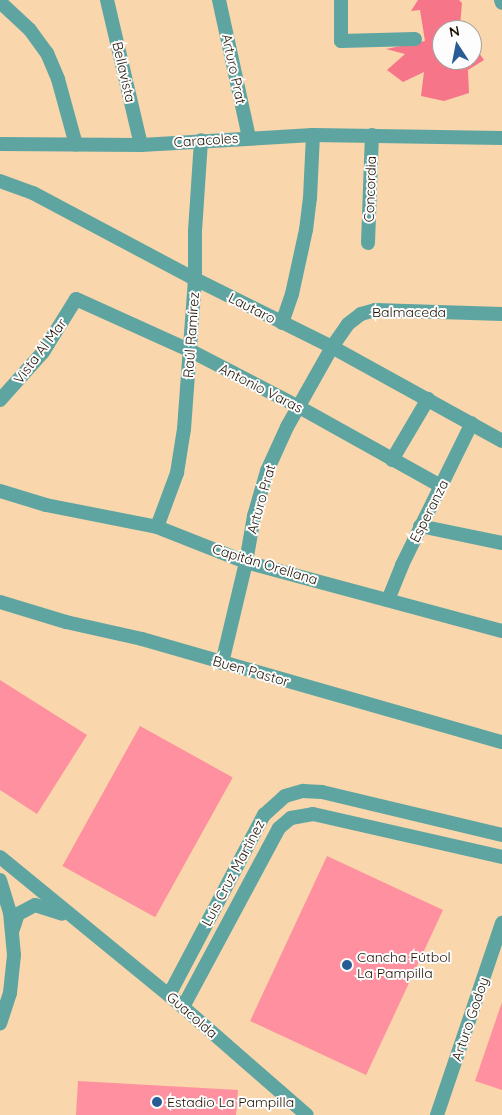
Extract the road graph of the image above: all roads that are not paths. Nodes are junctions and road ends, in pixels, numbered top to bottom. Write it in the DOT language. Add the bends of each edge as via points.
graph roads {
  1 [pos="107,0"];
  2 [pos="219,0"];
  3 [pos="341,0"];
  4 [pos="0,2"];
  5 [pos="415,39"];
  6 [pos="313,135"];
  7 [pos="372,135"];
  8 [pos="249,138"];
  9 [pos="502,138"];
  10 [pos="201,140"];
  11 [pos="0,144"];
  12 [pos="76,145"];
  13 [pos="141,145"];
  14 [pos="0,180"];
  15 [pos="368,243"];
  16 [pos="196,279"];
  17 [pos="76,299"];
  18 [pos="502,314"];
  19 [pos="282,323"];
  20 [pos="332,347"];
  21 [pos="191,351"];
  22 [pos="428,399"];
  23 [pos="0,400"];
  24 [pos="299,407"];
  25 [pos="472,423"];
  26 [pos="502,441"];
  27 [pos="392,460"];
  28 [pos="441,486"];
  29 [pos="0,491"];
  30 [pos="420,526"];
  31 [pos="158,527"];
  32 [pos="502,543"];
  33 [pos="246,562"];
  34 [pos="388,600"];
  35 [pos="0,602"];
  36 [pos="502,631"];
  37 [pos="222,663"];
  38 [pos="502,742"];
  39 [pos="502,835"];
  40 [pos="0,857"];
  41 [pos="502,857"];
  42 [pos="0,880"];
  43 [pos="74,919"];
  44 [pos="502,923"];
  45 [pos="13,929"];
  46 [pos="169,995"];
  47 [pos="183,1007"];
  48 [pos="0,1023"];
  49 [pos="307,1115"];
  50 [pos="437,1115"];
  1 -- 13 [label="street, Bellavista"];
  2 -- 8 [label="street, Arturo Prat"];
  3 -- 5 [label="street" via="341,41"];
  4 -- 12 [label="street" via="30,30 47,53 58,79"];
  6 -- 7 [label="street, Caracoles"];
  6 -- 8 [label="street, Caracoles"];
  6 -- 19 [label="street" via="306,230"];
  7 -- 9 [label="street, Caracoles"];
  7 -- 15 [label="street, Concordia"];
  8 -- 10 [label="street, Caracoles"];
  10 -- 13 [label="street, Caracoles"];
  10 -- 16 [label="street, Raúl Ramírez" via="195,231"];
  11 -- 12 [label="street, Caracoles"];
  12 -- 13 [label="street, Caracoles"];
  14 -- 16 [label="street, Lautaro" via="34,193"];
  16 -- 19 [label="street, Lautaro"];
  16 -- 21 [label="street, Raúl Ramírez"];
  17 -- 21 [label="street, Antonio Varas"];
  17 -- 23 [label="street, Vista Al Mar" via="43,352"];
  18 -- 20 [label="street, Balmaceda" via="368,311 348,324"];
  19 -- 20 [label="street, Lautaro"];
  20 -- 22 [label="street, Lautaro"];
  20 -- 24 [label="street, Arturo Prat"];
  21 -- 24 [label="street, Antonio Varas"];
  21 -- 31 [label="street, Raúl Ramírez" via="184,429 176,473"];
  22 -- 25 [label="street, Lautaro"];
  22 -- 27 [label="street"];
  24 -- 27 [label="street, Antonio Varas"];
  24 -- 33 [label="street, Arturo Prat" via="276,449 262,486"];
  25 -- 26 [label="street, Lautaro"];
  25 -- 28 [label="street, Esperanza"];
  27 -- 28 [label="street, Antonio Varas"];
  28 -- 30 [label="street, Esperanza"];
  29 -- 31 [label="street, Capitán Orellana" via="46,505"];
  30 -- 32 [label="street"];
  30 -- 34 [label="street, Esperanza"];
  31 -- 33 [label="street, Capitán Orellana"];
  33 -- 34 [label="street, Capitán Orellana"];
  33 -- 37 [label="street, Arturo Prat"];
  34 -- 36 [label="street, Capitán Orellana"];
  35 -- 37 [label="street, Buen Pastor"];
  37 -- 38 [label="street, Buen Pastor"];
  39 -- 46 [label="street, Luis Cruz Martínez" via="322,792 303,791 285,796 264,815"];
  40 -- 43 [label="street, Guacolda"];
  41 -- 47 [label="street, Luis Cruz Martínez" via="319,815 291,818 279,828"];
  42 -- 45 [label="street"];
  43 -- 45 [label="street, Guacolda" via="46,907 35,906 18,914"];
  43 -- 46 [label="street, Guacolda"];
  44 -- 50 [label="street, Arturo Godoy"];
  45 -- 48 [label="street" via="12,980"];
  46 -- 47 [label="street, Guacolda"];
  47 -- 49 [label="street, Guacolda"];
}
